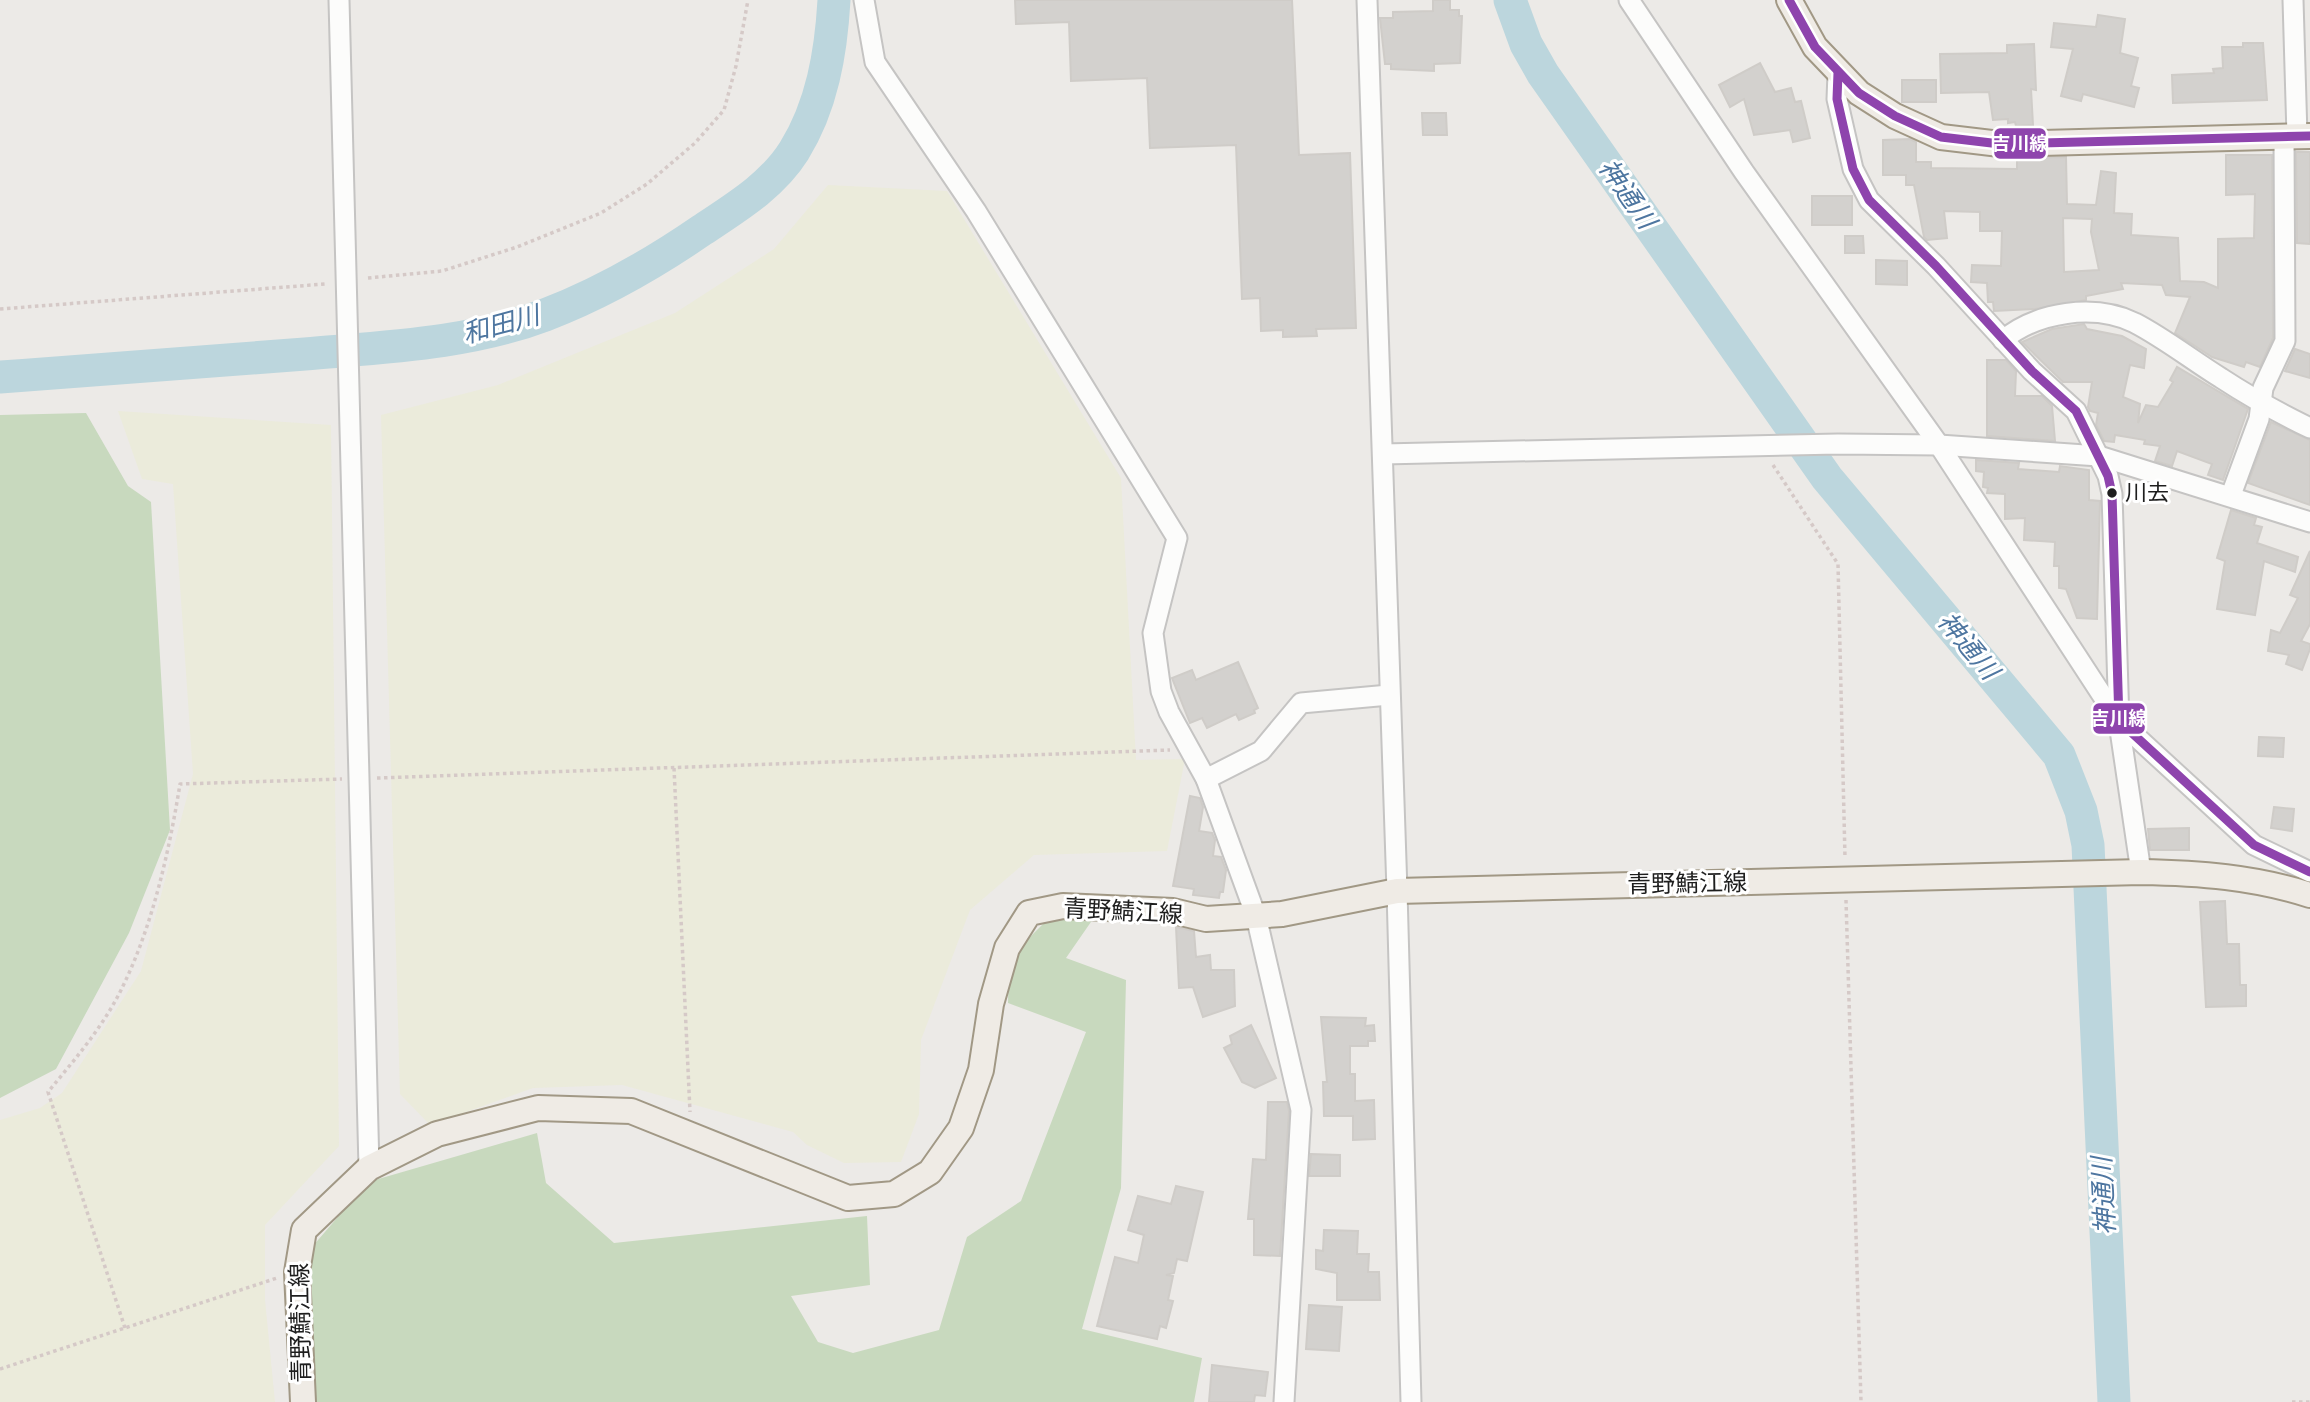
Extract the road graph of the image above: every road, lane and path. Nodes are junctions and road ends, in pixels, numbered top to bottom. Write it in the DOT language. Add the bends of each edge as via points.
graph roads {
  1 [pos="339,0"];
  2 [pos="748,0"];
  3 [pos="864,0"];
  4 [pos="1367,0"];
  5 [pos="1629,0"];
  6 [pos="1790,0"];
  7 [pos="2293,0"];
  8 [pos="1838,73"];
  9 [pos="2297,136"];
  10 [pos="368,278"];
  11 [pos="325,284"];
  12 [pos="0,309"];
  13 [pos="2003,340"];
  14 [pos="2261,404"];
  15 [pos="2310,428"];
  16 [pos="1767,445"];
  17 [pos="1939,445"];
  18 [pos="1382,454"];
  19 [pos="2099,456"];
  20 [pos="2231,495"];
  21 [pos="2310,522"];
  22 [pos="1389,695"];
  23 [pos="2119,721"];
  24 [pos="1180,750"];
  25 [pos="674,768"];
  26 [pos="358,779"];
  27 [pos="1206,779"];
  28 [pos="2135,872"];
  29 [pos="2310,872"];
  30 [pos="1846,880"];
  31 [pos="1397,891"];
  32 [pos="2310,895"];
  33 [pos="1256,916"];
  34 [pos="691,1136"];
  35 [pos="369,1168"];
  36 [pos="297,1272"];
  37 [pos="125,1328"];
  38 [pos="0,1369"];
  39 [pos="303,1402"];
  40 [pos="1284,1402"];
  41 [pos="1411,1402"];
  42 [pos="1861,1402"];
  43 [pos="2292,1402"];
  44 [pos="2310,1402"];
  1 -- 26 [label="street"];
  2 -- 10 [label="path" via="724,110 695,143 647,184 600,213 492,255 442,271"];
  3 -- 24 [label="street" via="875,62 976,211 1177,538 1153,633 1161,691"];
  4 -- 18 [label="street"];
  5 -- 17 [label="street" via="1744,172"];
  6 -- 8 [label="main road" via="1815,47"];
  7 -- 9 [label="street"];
  8 -- 9 [label="main road" via="1895,116 1941,137 1964,141 2014,144"];
  8 -- 13 [label="street" via="1837,99 1853,169 1869,200"];
  9 -- 14 [label="street" via="2285,341 2263,388"];
  11 -- 12 [label="path"];
  13 -- 14 [label="street" via="2020,326 2051,315 2096,313 2133,322"];
  13 -- 19 [label="street" via="2076,411"];
  14 -- 15 [label="street"];
  14 -- 20 [label="street"];
  16 -- 17 [label="street"];
  16 -- 18 [label="street"];
  16 -- 30 [label="path" via="1838,564"];
  17 -- 19 [label="street"];
  17 -- 23 [label="street"];
  18 -- 22 [label="street"];
  19 -- 20 [label="street"];
  19 -- 23 [label="street" via="2112,494"];
  20 -- 21 [label="street"];
  22 -- 27 [label="street" via="1301,703 1261,751"];
  22 -- 31 [label="street"];
  23 -- 28 [label="street"];
  23 -- 29 [label="street" via="2254,845"];
  24 -- 25 [label="path"];
  24 -- 27 [label="street"];
  25 -- 26 [label="path"];
  25 -- 34 [label="path"];
  26 -- 35 [label="street"];
  26 -- 37 [label="path" via="180,784 170,846 123,986 91,1040 48,1093"];
  27 -- 33 [label="street"];
  28 -- 30 [label="main road, 青野鯖江線"];
  28 -- 32 [label="main road, 青野鯖江線" via="2247,879"];
  30 -- 31 [label="main road, 青野鯖江線"];
  30 -- 42 [label="path"];
  31 -- 33 [label="main road, 青野鯖江線"];
  31 -- 41 [label="street"];
  33 -- 34 [label="main road, 青野鯖江線" via="1206,919 1173,911 1063,906 1029,913 1007,948 991,1003 981,1070 961,1128 930,1172 894,1194 848,1198"];
  33 -- 40 [label="street" via="1301,1110"];
  34 -- 35 [label="main road, 青野鯖江線" via="631,1111 538,1108 437,1134"];
  35 -- 36 [label="main road, 青野鯖江線" via="304,1230"];
  36 -- 37 [label="path"];
  36 -- 39 [label="main road, 青野鯖江線"];
  37 -- 38 [label="path"];
  43 -- 44 [label="path"];
}
